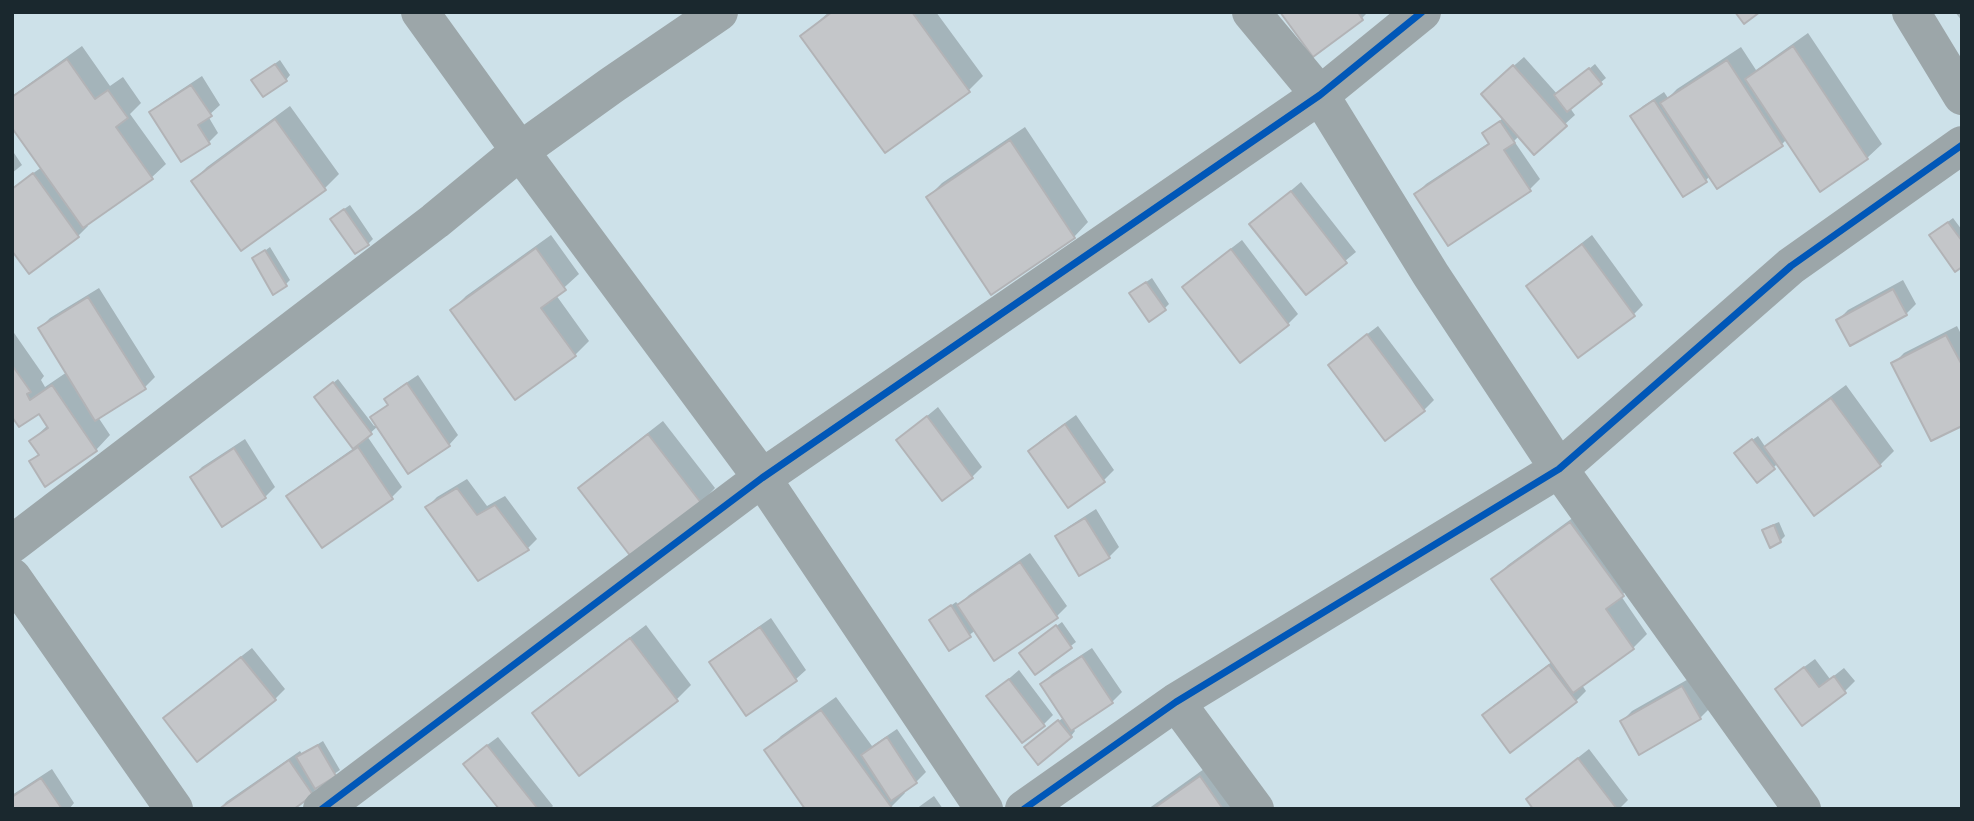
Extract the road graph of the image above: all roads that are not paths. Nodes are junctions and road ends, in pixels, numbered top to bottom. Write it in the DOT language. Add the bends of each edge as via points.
graph roads {
  1 [pos="420,12"];
  2 [pos="719,12"];
  3 [pos="1251,12"];
  4 [pos="1422,12"];
  5 [pos="1911,12"];
  6 [pos="1320,95"];
  7 [pos="1962,96"];
  8 [pos="1962,145"];
  9 [pos="520,151"];
  10 [pos="1559,469"];
  11 [pos="762,478"];
  12 [pos="12,544"];
  13 [pos="12,577"];
  14 [pos="1176,702"];
  15 [pos="174,809"];
  16 [pos="322,809"];
  17 [pos="984,809"];
  18 [pos="1024,809"];
  19 [pos="1255,809"];
  20 [pos="1802,809"];
  1 -- 9 [label="street"];
  2 -- 9 [label="street"];
  3 -- 6 [label="street"];
  4 -- 6 [label="street"];
  5 -- 7 [label="street"];
  6 -- 10 [label="street"];
  6 -- 11 [label="street"];
  8 -- 10 [label="street" via="1791,266"];
  9 -- 11 [label="street"];
  9 -- 12 [label="street" via="424,230"];
  10 -- 14 [label="street"];
  10 -- 20 [label="street"];
  11 -- 16 [label="street"];
  11 -- 17 [label="street"];
  13 -- 15 [label="street"];
  14 -- 18 [label="street"];
  14 -- 19 [label="street"];
}
